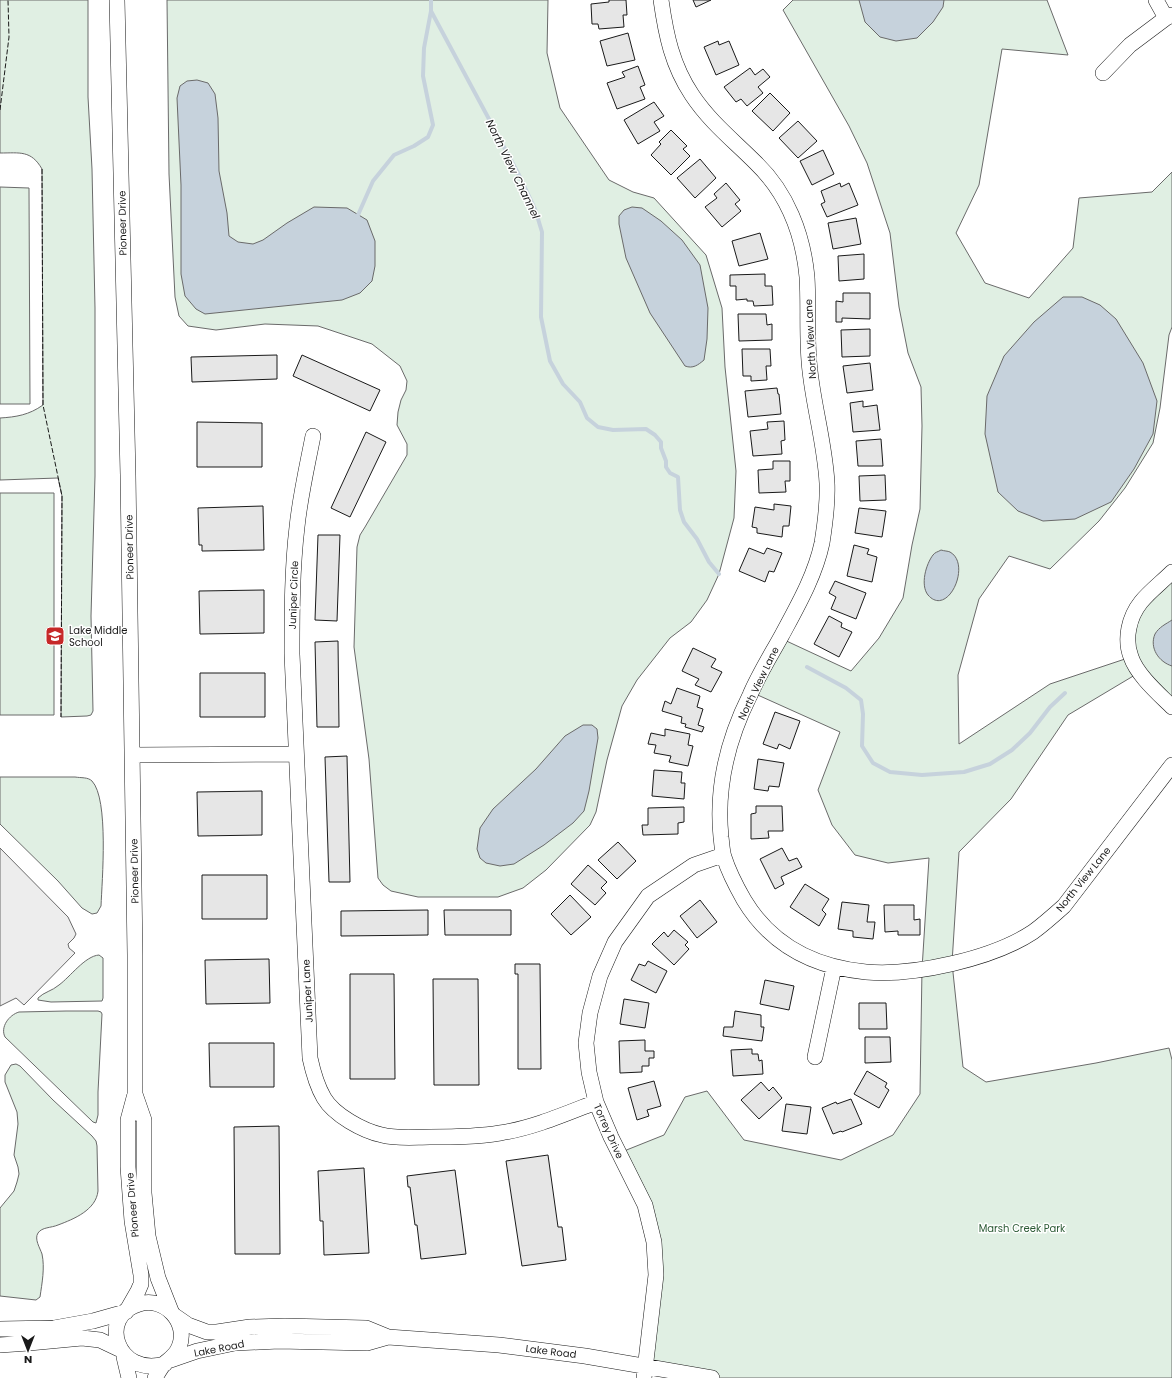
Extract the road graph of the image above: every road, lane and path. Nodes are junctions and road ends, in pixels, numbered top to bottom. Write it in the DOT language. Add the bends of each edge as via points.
graph roads {
  1 [pos="117,0"];
  2 [pos="661,0"];
  3 [pos="1156,0"];
  4 [pos="1169,16"];
  5 [pos="1103,73"];
  6 [pos="313,436"];
  7 [pos="1172,572"];
  8 [pos="1172,707"];
  9 [pos="296,754"];
  10 [pos="132,755"];
  11 [pos="1172,765"];
  12 [pos="723,855"];
  13 [pos="834,967"];
  14 [pos="815,1057"];
  15 [pos="135,1094"];
  16 [pos="596,1102"];
  17 [pos="126,1312"];
  18 [pos="173,1313"];
  19 [pos="0,1330"];
  20 [pos="388,1337"];
  21 [pos="0,1345"];
  22 [pos="122,1353"];
  23 [pos="168,1362"];
  24 [pos="645,1372"];
  25 [pos="129,1378"];
  26 [pos="154,1378"];
  27 [pos="712,1378"];
  1 -- 10 [label="street, Pioneer Drive"];
  2 -- 12 [label="street, North View Lane" via="665,32 671,53 690,92 710,119 759,165 773,182 795,223 803,248 807,278 810,372 827,484 821,548 811,577 749,696 727,757 720,795"];
  3 -- 4 [label="street"];
  4 -- 5 [label="street" via="1130,45"];
  6 -- 9 [label="street, Juniper Circle" via="297,527 294,570 292,654"];
  7 -- 8 [label="street" via="1141,601 1133,613 1128,639 1131,657 1140,672"];
  9 -- 10 [label="street"];
  9 -- 16 [label="street, Juniper Lane" via="310,1058 324,1099 357,1126 394,1137 460,1137 501,1133 557,1118"];
  10 -- 15 [label="street, Pioneer Drive"];
  11 -- 13 [label="street, North View Lane" via="1064,906 1030,934 987,954 913,971 880,973"];
  12 -- 13 [label="street, North View Lane" via="734,882 750,910 768,931 789,948"];
  12 -- 16 [label="street, Torrey Drive" via="694,865 648,896 615,942 600,976 590,1013 586,1043"];
  13 -- 14 [label="street"];
  15 -- 17 [label="street, Pioneer Drive" via="128,1120 129,1186 141,1280"];
  15 -- 18 [label="street, Pioneer Drive" via="144,1120 144,1193 148,1236 158,1278"];
  16 -- 24 [label="street, Torrey Drive" via="645,1205 654,1242 656,1275"];
  17 -- 18 [label="street" via="132,1307 148,1302 160,1304"];
  17 -- 19 [label="street" via="54,1328"];
  17 -- 22 [label="street" via="116,1333 116,1342"];
  18 -- 20 [label="street, Lake Road" via="188,1325 207,1332 266,1326 306,1326 366,1328"];
  18 -- 23 [label="street" via="179,1322 182,1335 179,1348"];
  20 -- 23 [label="street, Lake Road" via="367,1343 235,1343 197,1351"];
  20 -- 24 [label="street, Lake Road" via="499,1345 585,1356"];
  21 -- 22 [label="street" via="92,1338"];
  22 -- 23 [label="street" via="131,1362 148,1368"];
  22 -- 25 [label="street"];
  23 -- 26 [label="street"];
  24 -- 27 [label="street, Lake Road"];
}
